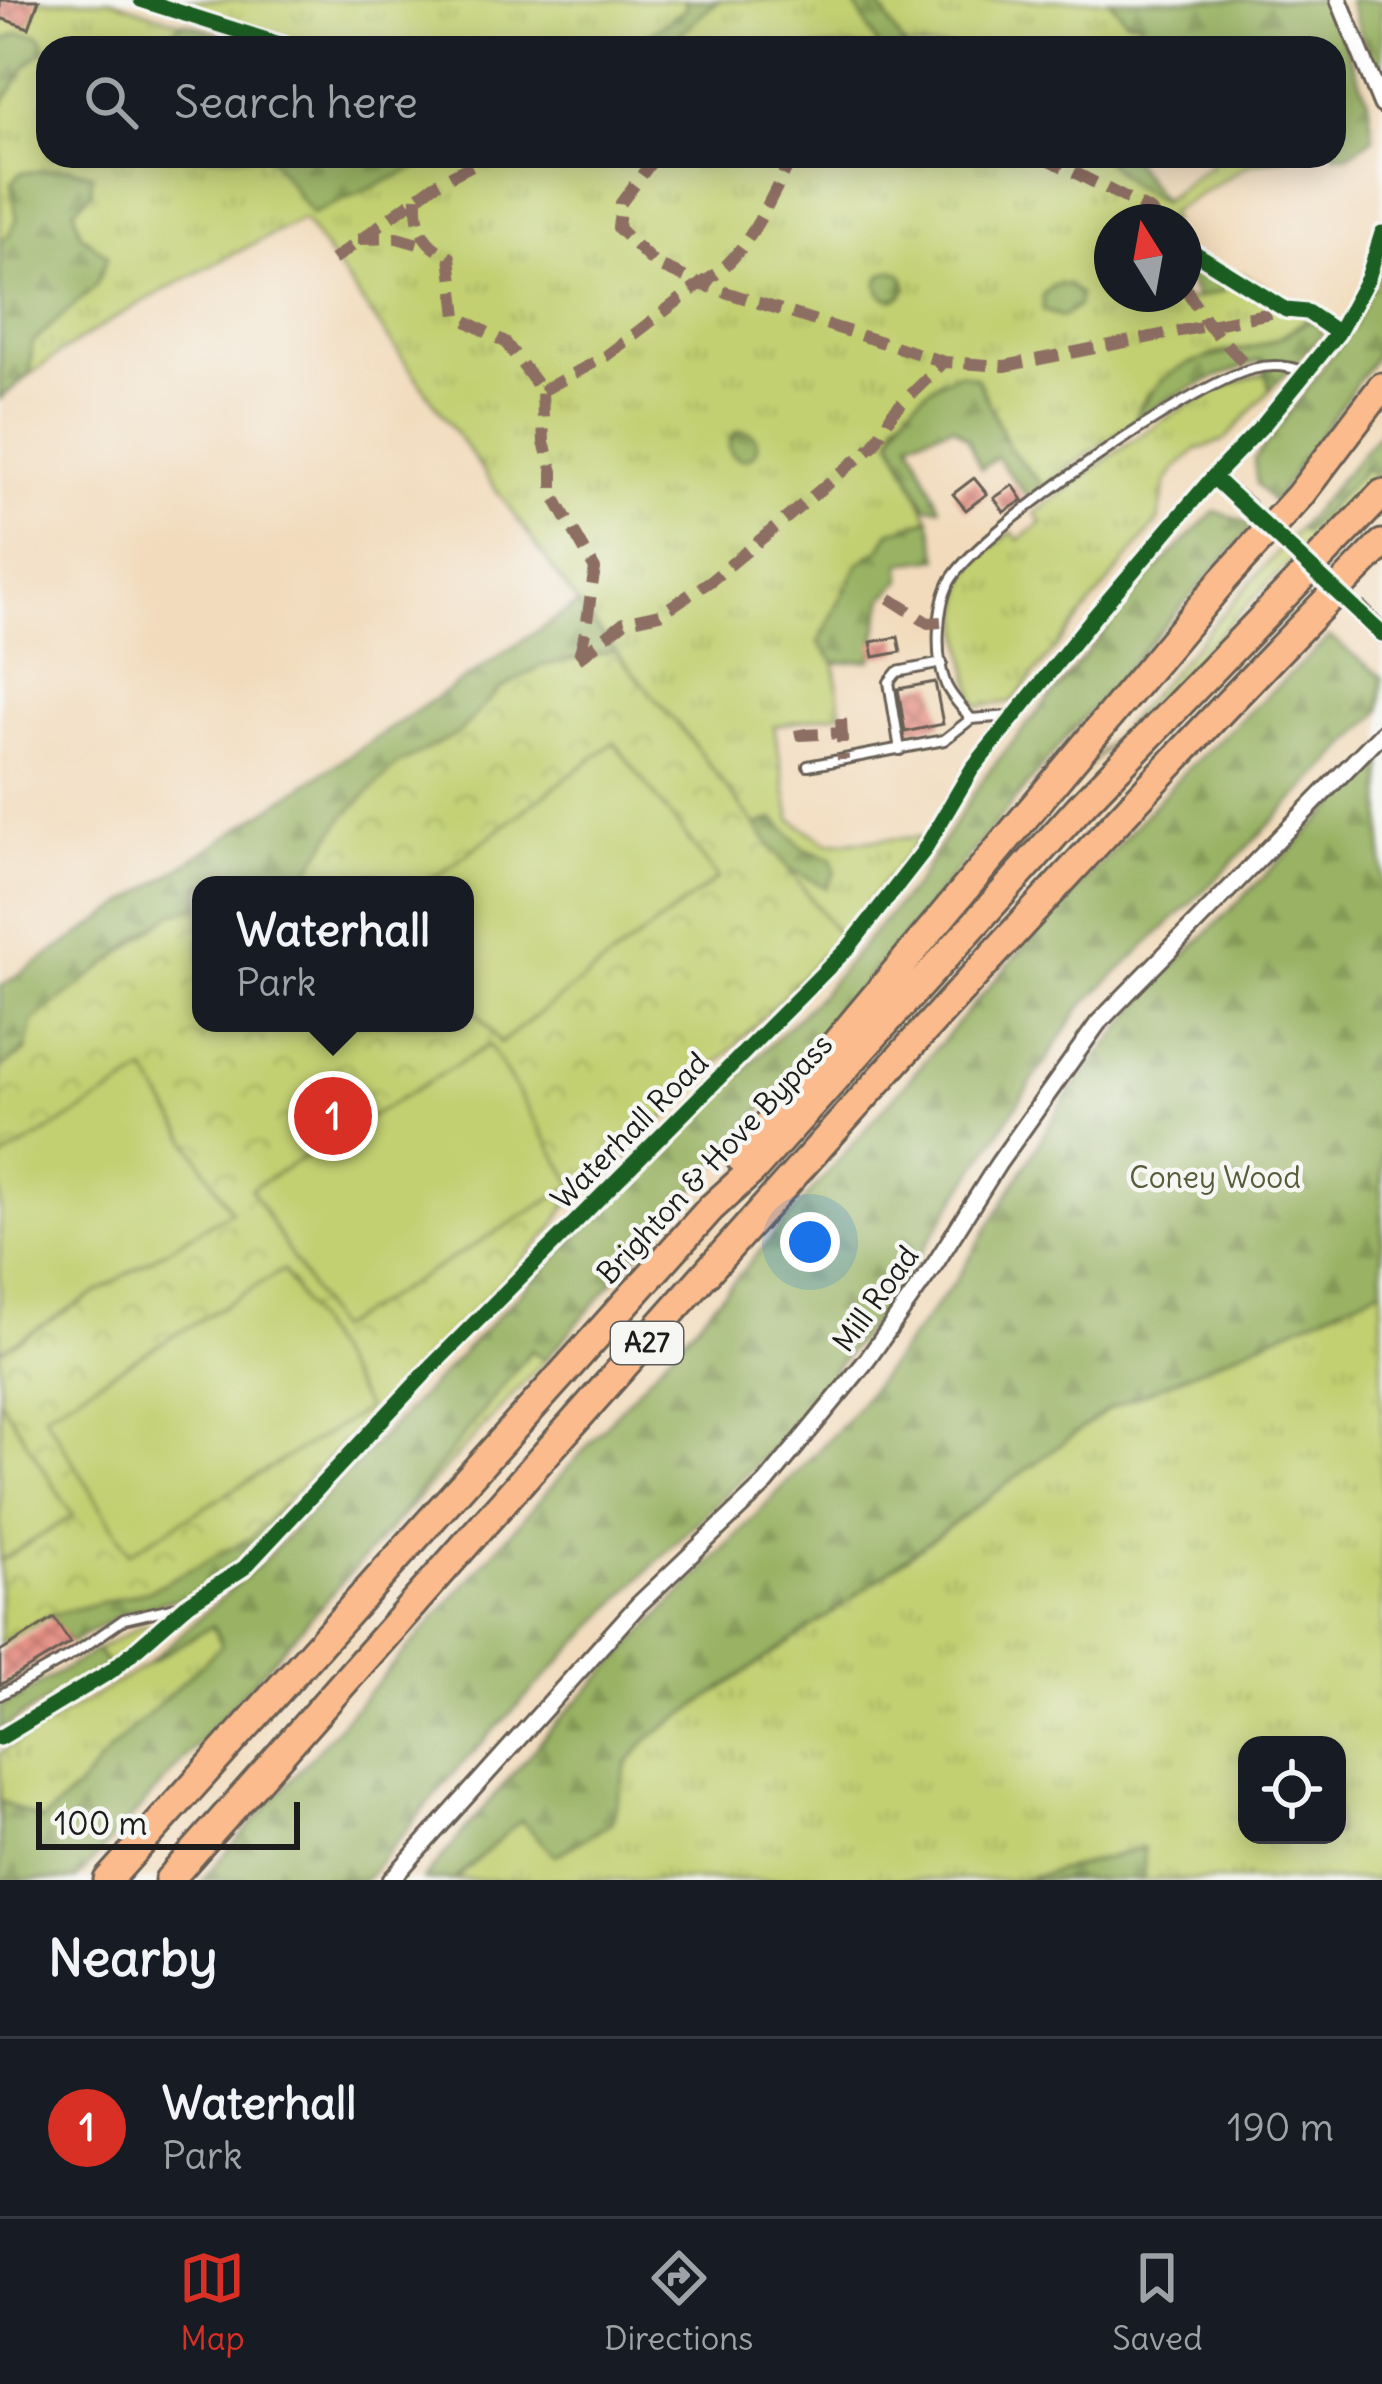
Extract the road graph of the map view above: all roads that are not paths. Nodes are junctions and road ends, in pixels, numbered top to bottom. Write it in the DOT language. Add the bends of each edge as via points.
graph roads {
  1 [pos="1339,0"];
  2 [pos="1382,105"];
  3 [pos="1382,233"];
  4 [pos="1307,372"];
  5 [pos="1382,387"];
  6 [pos="1213,477"];
  7 [pos="1382,494"];
  8 [pos="1248,508"];
  9 [pos="1382,544"];
  10 [pos="1360,611"];
  11 [pos="1382,634"];
  12 [pos="942,664"];
  13 [pos="1016,716"];
  14 [pos="971,719"];
  15 [pos="1382,734"];
  16 [pos="900,750"];
  17 [pos="808,766"];
  18 [pos="711,1208"];
  19 [pos="188,1604"];
  20 [pos="0,1695"];
  21 [pos="0,1738"];
  22 [pos="108,1880"];
  23 [pos="169,1880"];
  24 [pos="391,1880"];
  1 -- 2 [label="street"];
  3 -- 4 [label="street, Waterhall Road" via="1368,278"];
  4 -- 6 [label="street, Waterhall Road"];
  4 -- 12 [label="lane" via="1250,369 1158,414 1005,525 948,585"];
  5 -- 18 [label="highway" via="1300,495 742,1154"];
  6 -- 8 [label="street"];
  6 -- 13 [label="street, Waterhall Road"];
  7 -- 18 [label="highway, Brighton & Hove Bypass / A27" via="1078,808"];
  9 -- 23 [label="highway, A27" via="784,1188"];
  10 -- 11 [label="street"];
  12 -- 14 [label="lane" via="945,684"];
  12 -- 16 [label="lane" via="897,672 889,682"];
  13 -- 14 [label="lane"];
  13 -- 19 [label="street, Waterhall Road" via="849,947 432,1366 244,1568"];
  14 -- 16 [label="lane" via="944,740"];
  15 -- 24 [label="street, Mill Road" via="1098,1023 881,1341 810,1430 638,1605"];
  16 -- 17 [label="lane"];
  18 -- 22 [label="highway, Brighton & Hove Bypass / A27"];
  19 -- 20 [label="lane" via="124,1619"];
  19 -- 21 [label="street, Waterhall Road" via="111,1671"];
}
